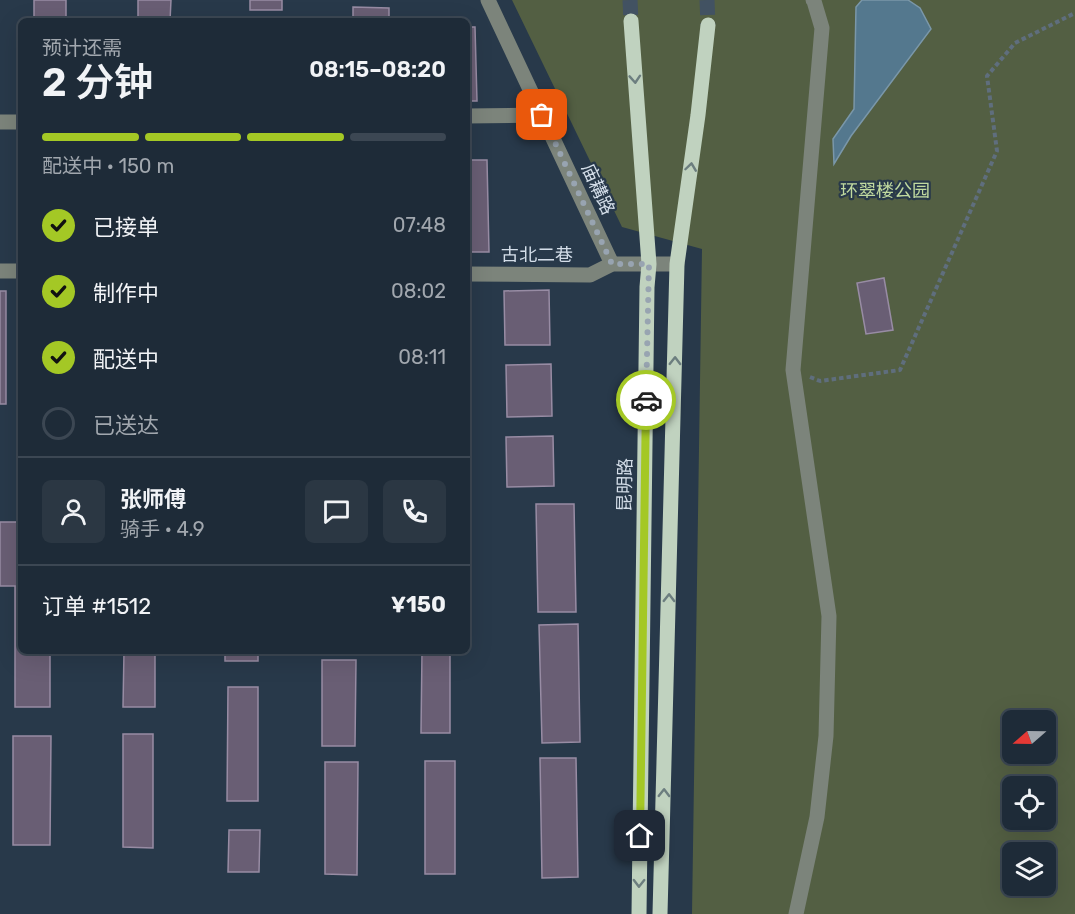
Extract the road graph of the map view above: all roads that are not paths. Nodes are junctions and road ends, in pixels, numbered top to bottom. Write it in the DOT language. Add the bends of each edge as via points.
graph roads {
  1 [pos="488,0"];
  2 [pos="813,0"];
  3 [pos="631,21"];
  4 [pos="708,25"];
  5 [pos="542,115"];
  6 [pos="470,116"];
  7 [pos="0,122"];
  8 [pos="18,122"];
  9 [pos="612,264"];
  10 [pos="649,264"];
  11 [pos="677,264"];
  12 [pos="0,271"];
  13 [pos="18,271"];
  14 [pos="470,274"];
  15 [pos="639,914"];
  16 [pos="660,914"];
  17 [pos="796,914"];
  1 -- 5 [label="street, 庙耩路"];
  2 -- 17 [label="street" via="822,28 793,370 829,616 824,760 817,817"];
  3 -- 10 [label="main road, 昆明路, one-way"];
  11 -- 4 [label="main road, one-way"];
  5 -- 6 [label="street"];
  5 -- 9 [label="street, 庙耩路"];
  7 -- 8 [label="street"];
  9 -- 10 [label="street, 古北二巷"];
  9 -- 14 [label="street, 古北二巷" via="590,275"];
  10 -- 11 [label="street, 古北二巷"];
  10 -- 15 [label="main road, 昆明路, one-way"];
  16 -- 11 [label="main road, one-way"];
  12 -- 13 [label="street"];
}
